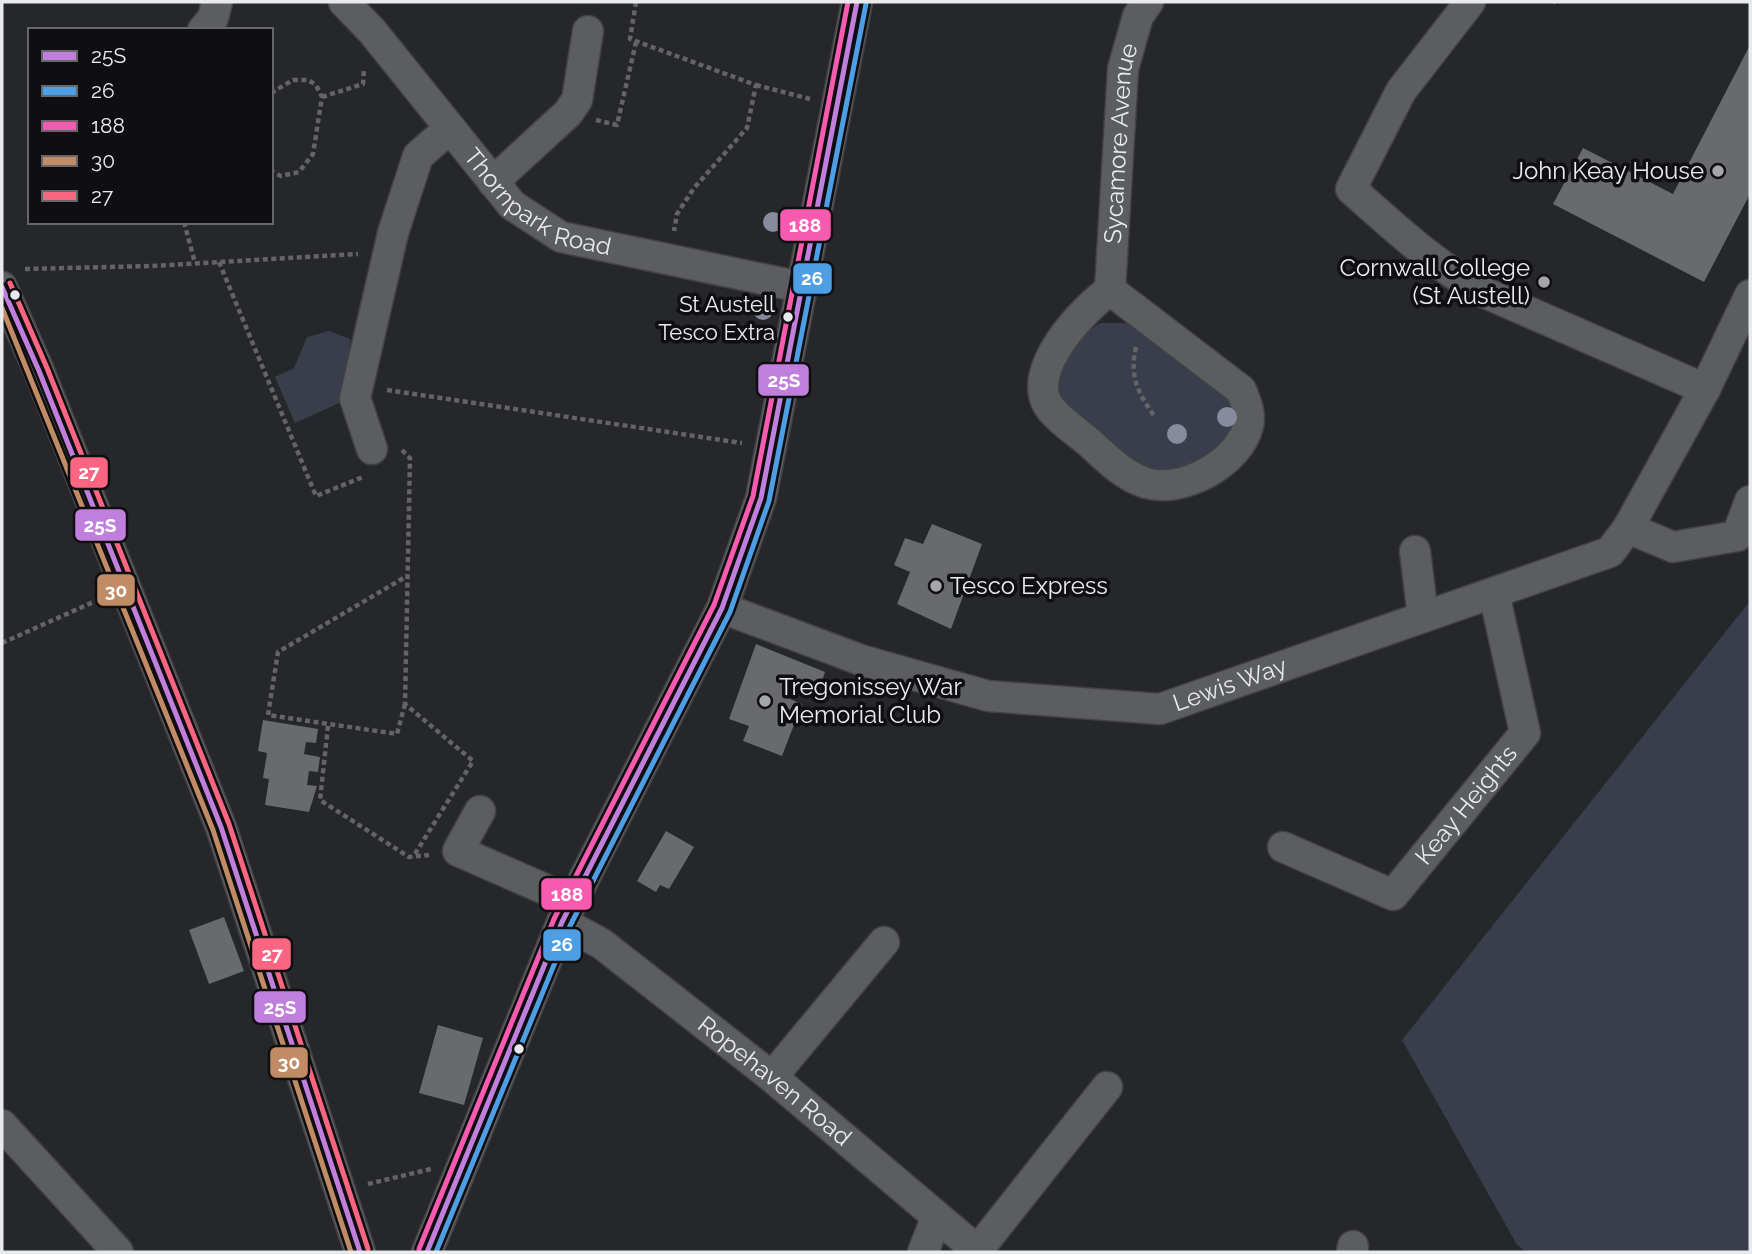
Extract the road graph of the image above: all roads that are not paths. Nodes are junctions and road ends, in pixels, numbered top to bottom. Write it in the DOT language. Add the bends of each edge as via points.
graph roads {
  1 [pos="217,2"];
  2 [pos="344,2"];
  3 [pos="858,2"];
  4 [pos="1148,2"];
  5 [pos="1470,2"];
  6 [pos="206,28"];
  7 [pos="588,31"];
  8 [pos="449,130"];
  9 [pos="493,182"];
  10 [pos="8,280"];
  11 [pos="801,287"];
  12 [pos="1110,290"];
  13 [pos="1750,295"];
  14 [pos="1705,389"];
  15 [pos="382,461"];
  16 [pos="1750,501"];
  17 [pos="1628,527"];
  18 [pos="1415,551"];
  19 [pos="1494,593"];
  20 [pos="722,608"];
  21 [pos="1423,617"];
  22 [pos="480,811"];
  23 [pos="1283,847"];
  24 [pos="567,911"];
  25 [pos="884,942"];
  26 [pos="772,1077"];
  27 [pos="1107,1087"];
  28 [pos="2,1125"];
  29 [pos="936,1219"];
  30 [pos="118,1252"];
  31 [pos="360,1252"];
  32 [pos="427,1252"];
  33 [pos="923,1252"];
  34 [pos="978,1252"];
  1 -- 6 [label="street"];
  2 -- 8 [label="street, Thornpark Road"];
  3 -- 11 [label="street"];
  4 -- 12 [label="street, Sycamore Avenue" via="1138,16 1123,69"];
  5 -- 14 [label="street" via="1401,91 1351,188 1408,239 1483,292"];
  7 -- 9 [label="street" via="576,100 568,113"];
  8 -- 9 [label="street, Thornpark Road"];
  8 -- 15 [label="street" via="418,156 387,259 355,398"];
  9 -- 11 [label="street, Thornpark Road" via="512,205 561,237"];
  10 -- 31 [label="street" via="39,371 221,827"];
  11 -- 20 [label="street" via="761,498"];
  12 -- 12 [label="street" via="1088,305 1050,356 1044,387 1048,407 1119,470 1145,483 1169,486 1192,479 1228,458 1242,442 1249,424 1241,390"];
  13 -- 14 [label="street"];
  14 -- 17 [label="street"];
  16 -- 17 [label="street" via="1737,536 1673,547"];
  17 -- 19 [label="street, Lewis Way" via="1610,552"];
  18 -- 21 [label="street"];
  19 -- 21 [label="street, Lewis Way"];
  19 -- 23 [label="street, Keay Heights" via="1525,733 1393,895"];
  20 -- 21 [label="street, Lewis Way" via="861,660 988,696 1160,709"];
  20 -- 24 [label="street"];
  22 -- 24 [label="street, Ropehaven Road" via="458,851"];
  24 -- 26 [label="street, Ropehaven Road" via="602,944"];
  24 -- 32 [label="street"];
  25 -- 26 [label="street"];
  26 -- 29 [label="street, Ropehaven Road"];
  27 -- 34 [label="street"];
  28 -- 30 [label="street"];
  29 -- 33 [label="street"];
  29 -- 34 [label="street, Ropehaven Road"];
}
